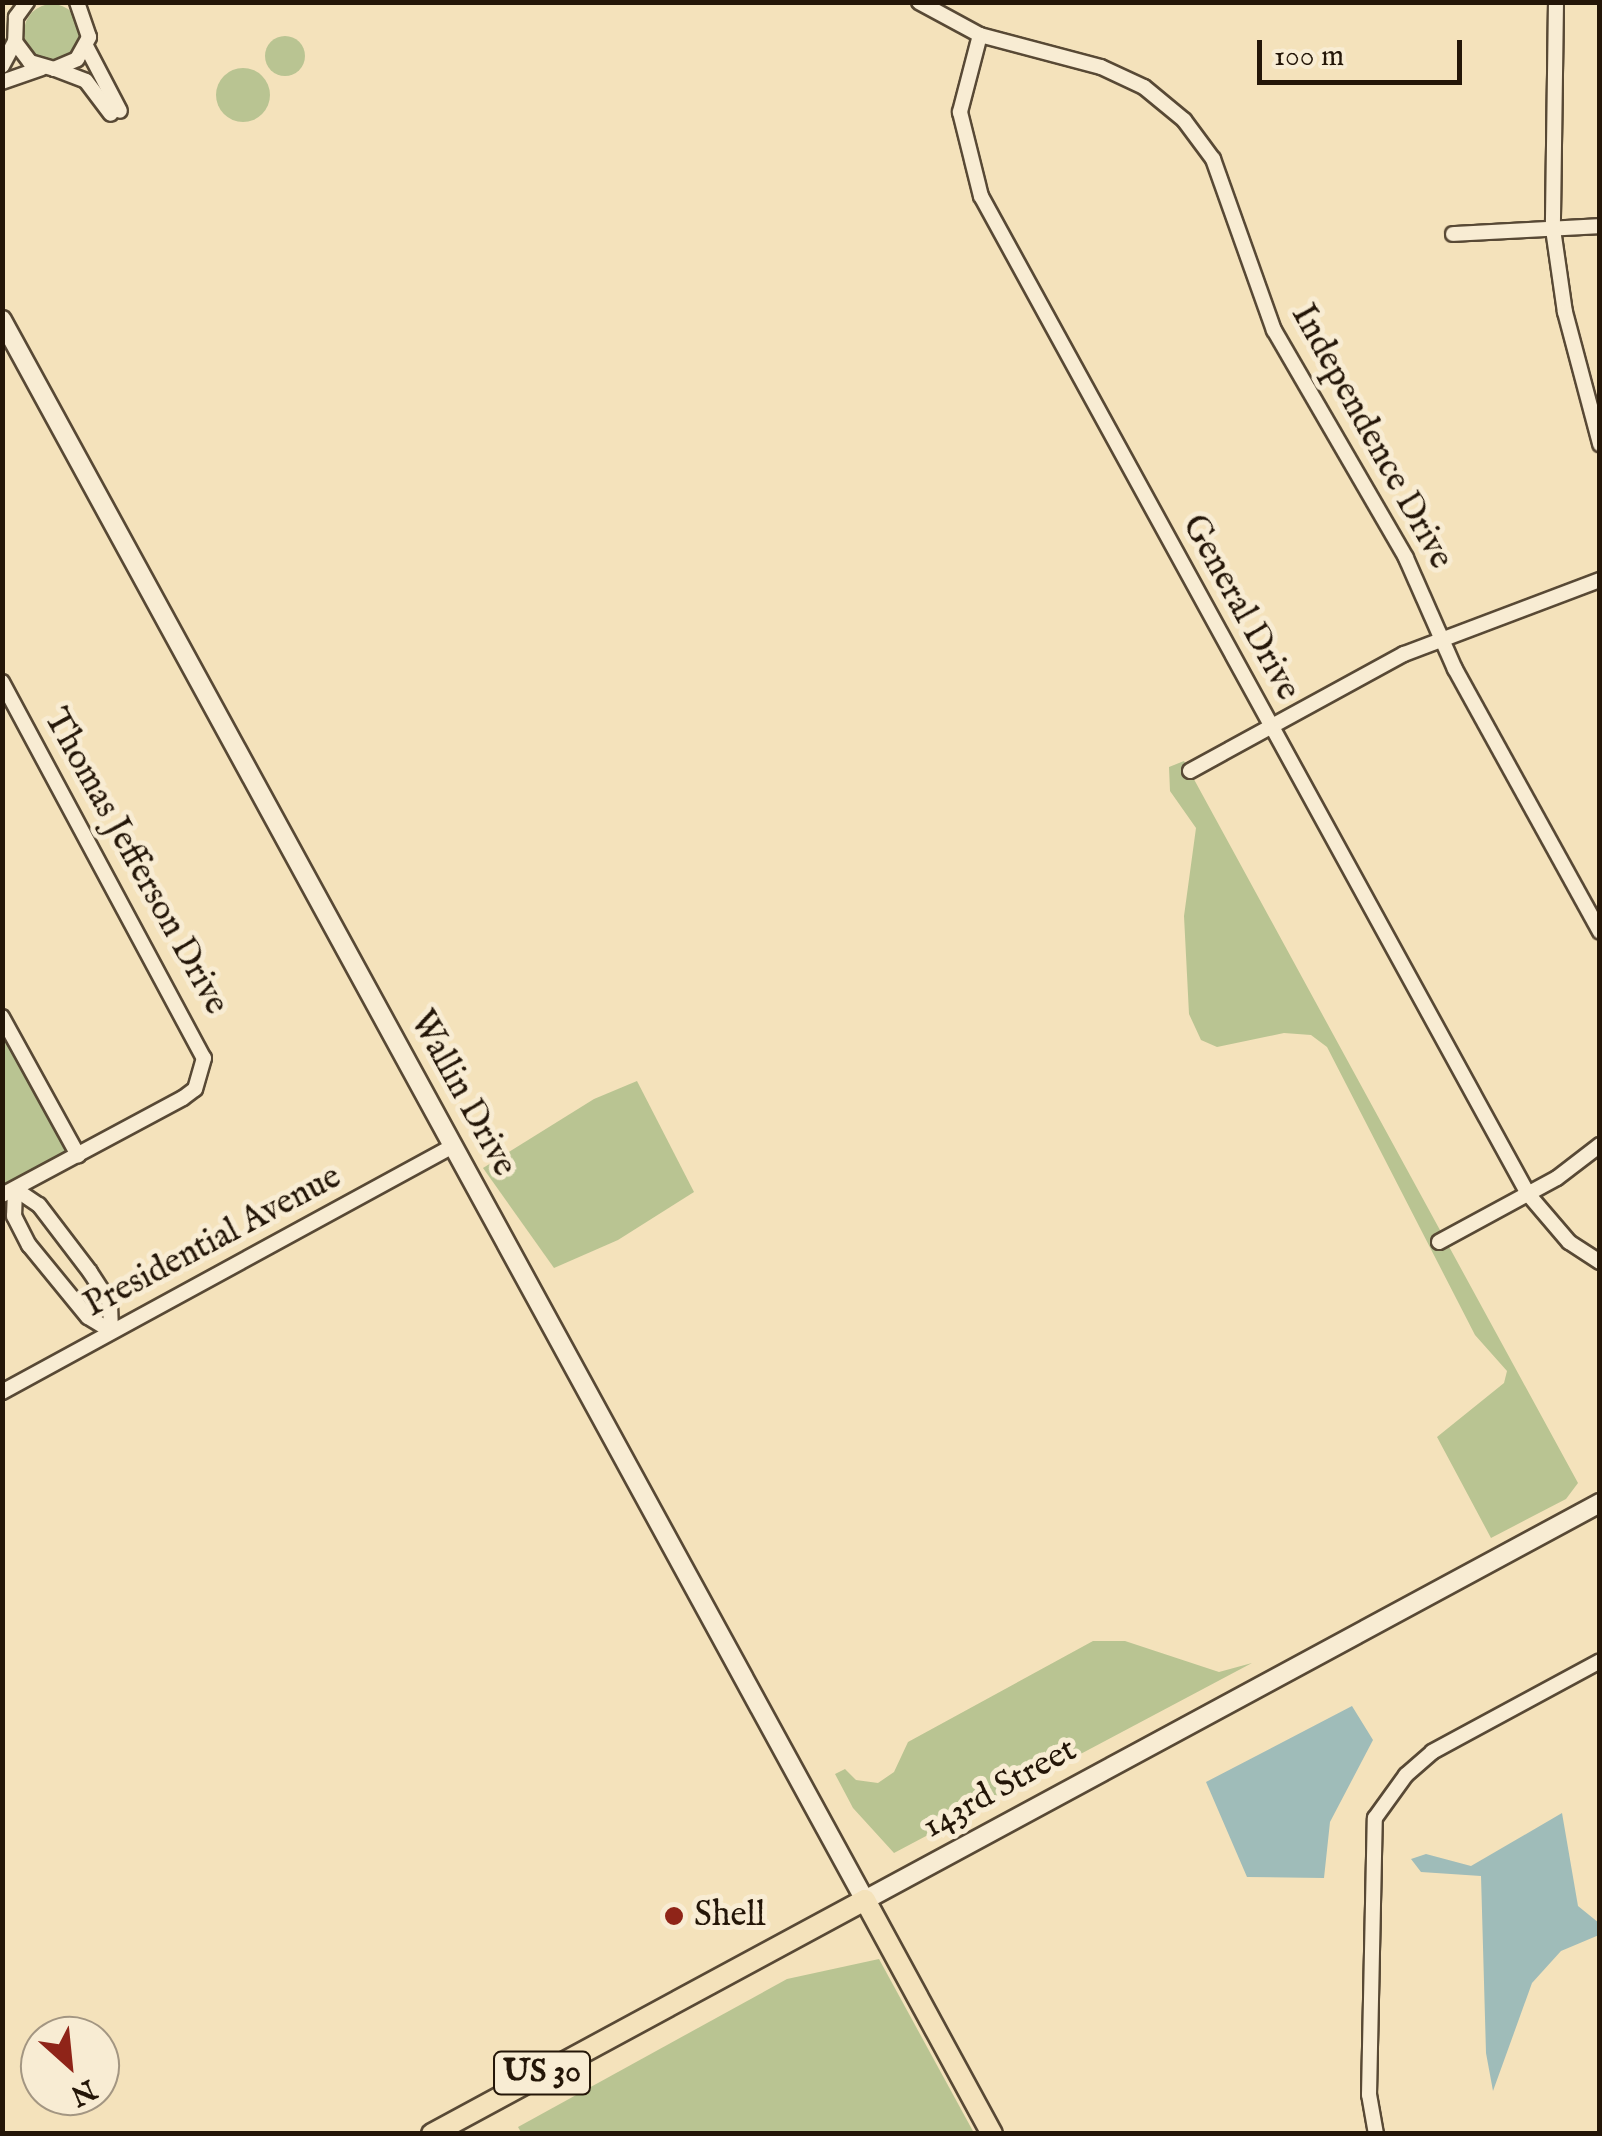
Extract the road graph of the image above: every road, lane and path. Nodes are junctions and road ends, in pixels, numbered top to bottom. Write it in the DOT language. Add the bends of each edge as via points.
graph roads {
  1 [pos="26,2"];
  2 [pos="77,2"];
  3 [pos="97,2"];
  4 [pos="919,2"];
  5 [pos="1556,2"];
  6 [pos="13,10"];
  7 [pos="90,25"];
  8 [pos="980,35"];
  9 [pos="15,42"];
  10 [pos="86,46"];
  11 [pos="2,66"];
  12 [pos="48,68"];
  13 [pos="2,82"];
  14 [pos="1600,226"];
  15 [pos="1552,229"];
  16 [pos="1454,234"];
  17 [pos="2,320"];
  18 [pos="1600,444"];
  19 [pos="1600,580"];
  20 [pos="1443,638"];
  21 [pos="2,682"];
  22 [pos="1271,727"];
  23 [pos="1190,770"];
  24 [pos="1600,932"];
  25 [pos="2,1016"];
  26 [pos="1600,1145"];
  27 [pos="453,1146"];
  28 [pos="78,1155"];
  29 [pos="9,1192"];
  30 [pos="1528,1194"];
  31 [pos="1439,1242"];
  32 [pos="1600,1262"];
  33 [pos="111,1331"];
  34 [pos="2,1392"];
  35 [pos="1600,1503"];
  36 [pos="1600,1661"];
  37 [pos="864,1900"];
  38 [pos="432,2134"];
  39 [pos="992,2134"];
  40 [pos="1376,2134"];
  1 -- 6 [label="street"];
  2 -- 7 [label="street"];
  3 -- 7 [label="street"];
  4 -- 8 [label="street, Independence Drive"];
  5 -- 15 [label="street"];
  6 -- 9 [label="street"];
  7 -- 10 [label="street"];
  8 -- 20 [label="street, Independence Drive" via="1101,67 1144,87 1184,120 1213,159 1234,206 1274,330 1406,558"];
  8 -- 22 [label="street, General Drive" via="960,112 981,196"];
  9 -- 11 [label="street"];
  9 -- 12 [label="street"];
  10 -- 12 [label="street" via="78,59"];
  10 -- 12 [label="street" via="115,112 86,81"];
  12 -- 13 [label="street"];
  14 -- 15 [label="street"];
  15 -- 16 [label="street"];
  15 -- 18 [label="street" via="1565,312"];
  17 -- 27 [label="main road, Wallin Drive"];
  19 -- 20 [label="street"];
  20 -- 22 [label="street"];
  20 -- 24 [label="street, Independence Drive"];
  21 -- 28 [label="street, Thomas Jefferson Drive" via="200,1044 202,1073 183,1098"];
  22 -- 23 [label="street"];
  22 -- 30 [label="street, General Drive"];
  25 -- 28 [label="street"];
  26 -- 30 [label="street"];
  27 -- 33 [label="street, Presidential Avenue"];
  27 -- 37 [label="main road, Wallin Drive"];
  28 -- 29 [label="street"];
  29 -- 33 [label="street" via="29,1244 88,1317"];
  29 -- 33 [label="street" via="39,1205 90,1272 110,1303"];
  30 -- 31 [label="street"];
  30 -- 32 [label="street, General Drive" via="1569,1242"];
  33 -- 34 [label="street, Presidential Avenue"];
  35 -- 37 [label="main road, 143rd Street"];
  36 -- 40 [label="street" via="1432,1752 1374,1818 1369,2095"];
  37 -- 38 [label="main road, 143rd Street / US 30"];
  37 -- 39 [label="main road"];
}
